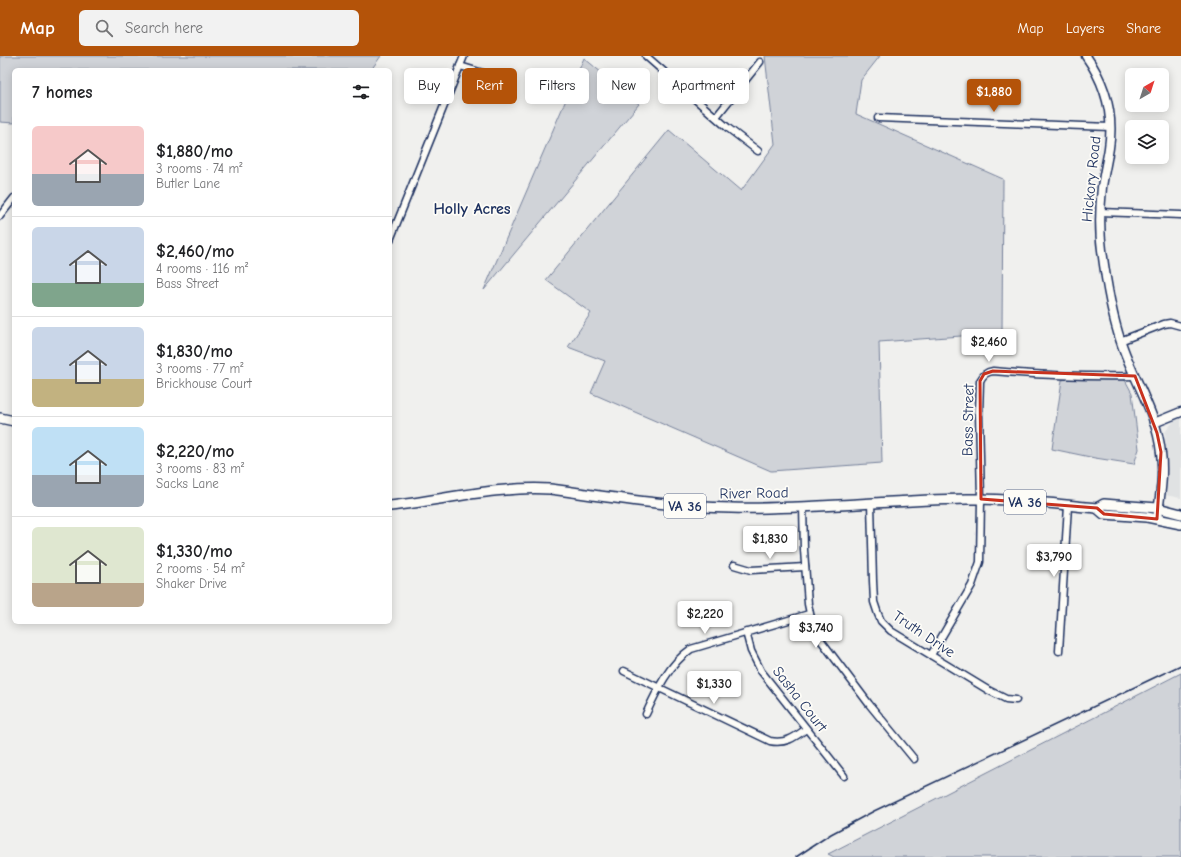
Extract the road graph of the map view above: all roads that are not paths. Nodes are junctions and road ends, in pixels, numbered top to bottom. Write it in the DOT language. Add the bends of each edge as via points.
graph roads {
  1 [pos="464,56"];
  2 [pos="646,56"];
  3 [pos="1086,56"];
  4 [pos="760,62"];
  5 [pos="460,66"];
  6 [pos="466,68"];
  7 [pos="716,117"];
  8 [pos="878,118"];
  9 [pos="1110,127"];
  10 [pos="758,151"];
  11 [pos="12,201"];
  12 [pos="1100,212"];
  13 [pos="1181,215"];
  14 [pos="0,216"];
  15 [pos="392,235"];
  16 [pos="1181,326"];
  17 [pos="1120,341"];
  18 [pos="1137,380"];
  19 [pos="1181,412"];
  20 [pos="0,418"];
  21 [pos="12,421"];
  22 [pos="1154,423"];
  23 [pos="981,499"];
  24 [pos="871,503"];
  25 [pos="392,506"];
  26 [pos="803,506"];
  27 [pos="1068,506"];
  28 [pos="1097,508"];
  29 [pos="1158,508"];
  30 [pos="1181,514"];
  31 [pos="1157,519"];
  32 [pos="1181,524"];
  33 [pos="734,565"];
  34 [pos="805,566"];
  35 [pos="809,614"];
  36 [pos="746,632"];
  37 [pos="1059,651"];
  38 [pos="931,656"];
  39 [pos="624,671"];
  40 [pos="659,688"];
  41 [pos="1016,700"];
  42 [pos="646,714"];
  43 [pos="806,729"];
  44 [pos="914,759"];
  45 [pos="844,776"];
  1 -- 5 [label="street"];
  2 -- 7 [label="street"];
  3 -- 9 [label="main road, Hickory Road" via="1103,88"];
  4 -- 7 [label="street"];
  5 -- 6 [label="street"];
  5 -- 15 [label="street"];
  7 -- 10 [label="street"];
  8 -- 9 [label="street"];
  9 -- 12 [label="main road, Hickory Road"];
  11 -- 14 [label="street"];
  12 -- 13 [label="street"];
  12 -- 17 [label="main road, Hickory Road" via="1105,272"];
  16 -- 17 [label="street" via="1164,324"];
  17 -- 18 [label="main road, Hickory Road"];
  18 -- 22 [label="main road, Hickory Road"];
  18 -- 23 [label="street, Bass Street" via="993,371 984,374 980,381"];
  19 -- 22 [label="main road"];
  20 -- 21 [label="main road"];
  22 -- 29 [label="main road, Hickory Road" via="1162,459"];
  23 -- 24 [label="main road, River Road / VA 36"];
  23 -- 27 [label="main road, River Road / VA 36"];
  23 -- 38 [label="street, Bass Street" via="981,554 978,571 972,586"];
  24 -- 26 [label="main road, River Road / VA 36"];
  24 -- 38 [label="street, Truth Drive" via="874,602 878,614 891,631"];
  25 -- 26 [label="main road, River Road / VA 36" via="534,488 693,507"];
  26 -- 34 [label="street"];
  27 -- 28 [label="main road, River Road / VA 36"];
  27 -- 37 [label="street"];
  28 -- 29 [label="main road, River Road / VA 36" via="1104,504"];
  28 -- 31 [label="main road, River Road / VA 36" via="1104,514"];
  29 -- 30 [label="main road, River Road / VA 36"];
  29 -- 31 [label="main road, Hickory Road"];
  31 -- 32 [label="main road, River Road / VA 36"];
  33 -- 34 [label="street" via="751,570"];
  34 -- 35 [label="street"];
  35 -- 36 [label="street"];
  35 -- 44 [label="street" via="820,639"];
  36 -- 40 [label="street" via="691,649 674,664"];
  36 -- 43 [label="street, Sasha Court" via="760,671"];
  38 -- 41 [label="street, Truth Drive" via="988,690 1006,699"];
  39 -- 40 [label="street"];
  40 -- 42 [label="street"];
  40 -- 43 [label="street" via="770,741 792,739"];
  43 -- 45 [label="street, Sasha Court"];
}
